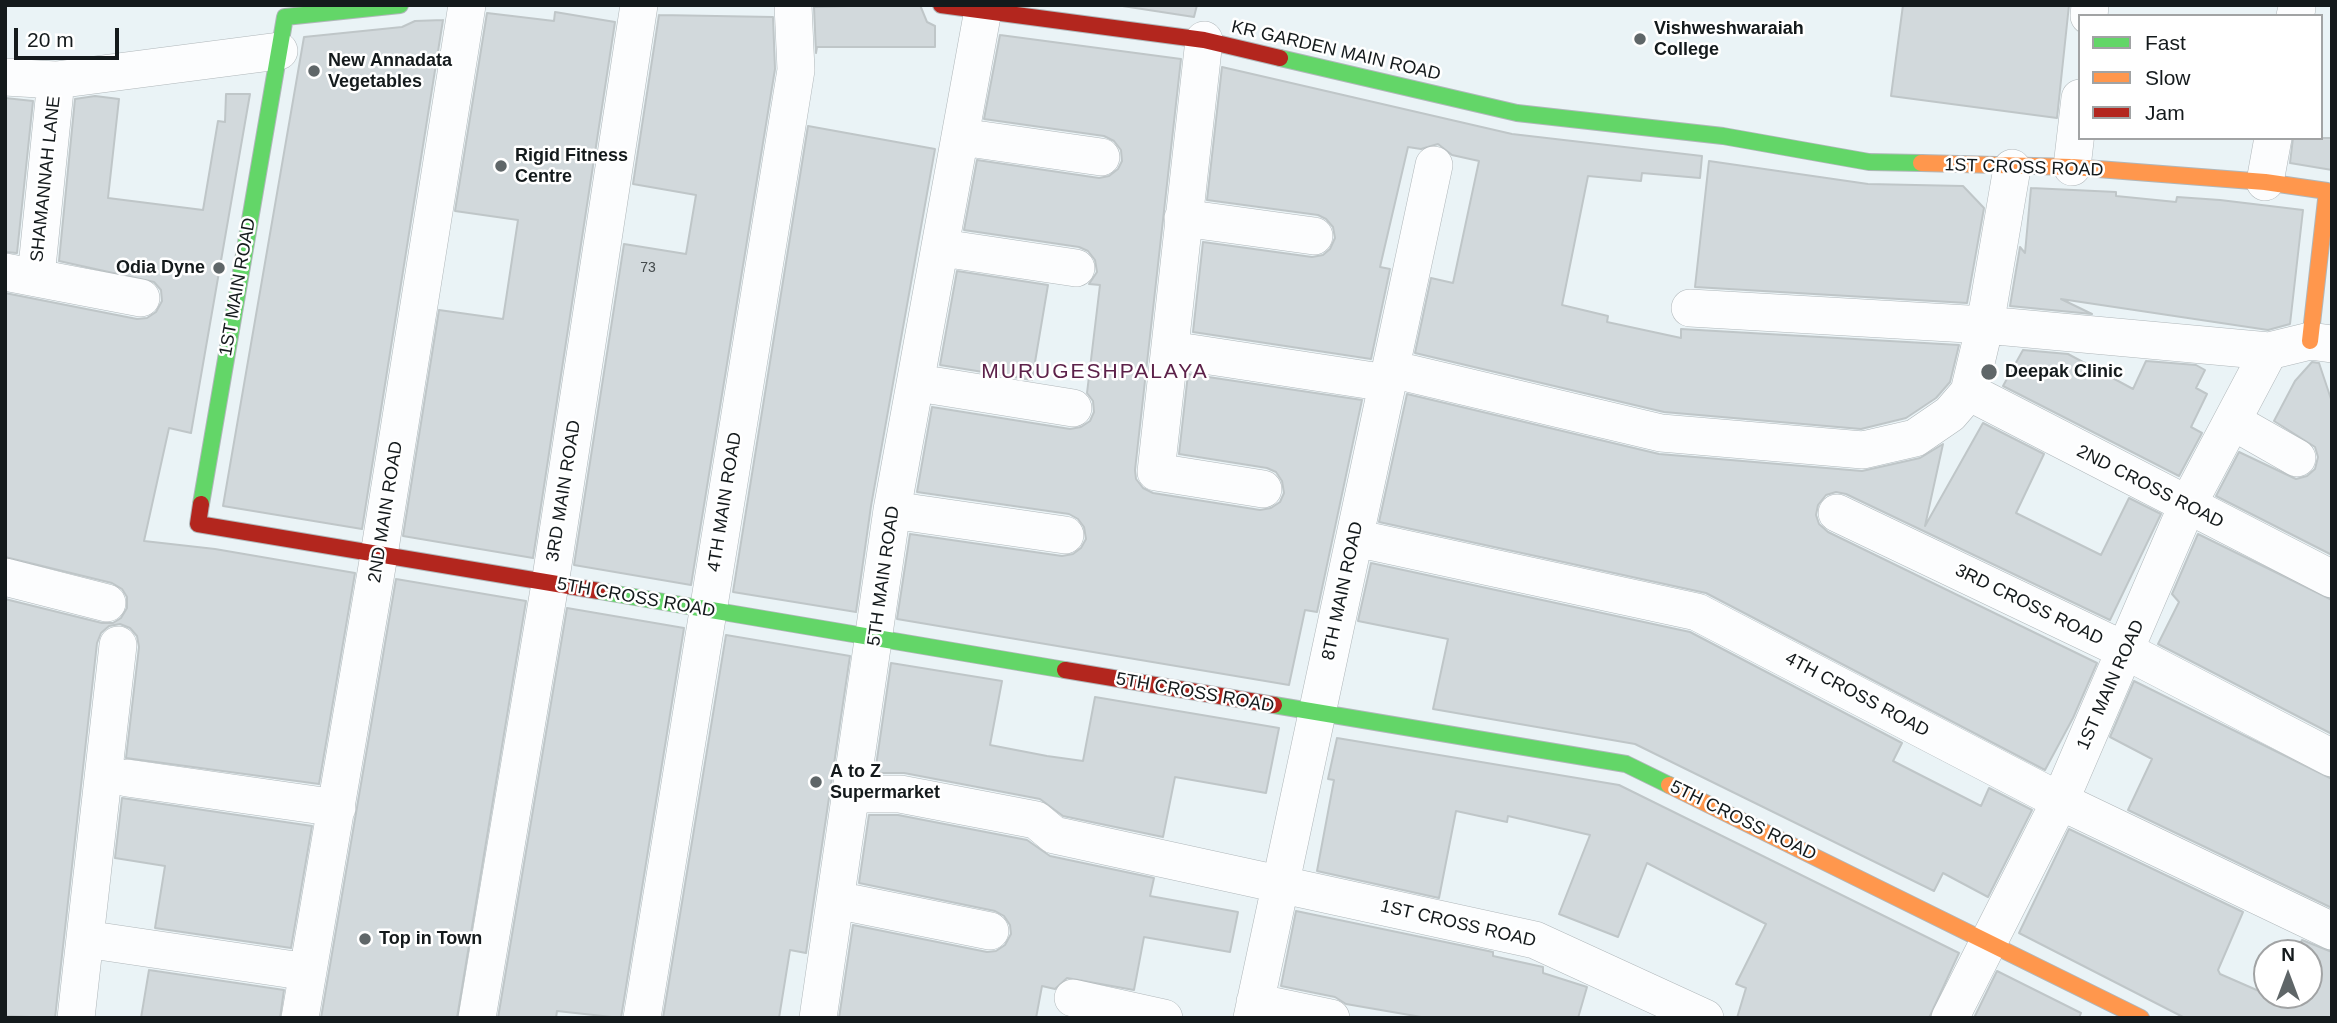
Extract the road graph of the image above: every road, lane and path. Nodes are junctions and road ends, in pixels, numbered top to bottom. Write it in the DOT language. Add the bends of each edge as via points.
graph roads {
  1 [pos="400,5"];
  2 [pos="467,5"];
  3 [pos="639,5"];
  4 [pos="793,5"];
  5 [pos="941,5"];
  6 [pos="983,10"];
  7 [pos="1204,40"];
  8 [pos="279,51"];
  9 [pos="5,77"];
  10 [pos="56,80"];
  11 [pos="2078,115"];
  12 [pos="1723,136"];
  13 [pos="961,137"];
  14 [pos="2273,140"];
  15 [pos="1101,157"];
  16 [pos="1434,165"];
  17 [pos="2072,167"];
  18 [pos="2012,168"];
  19 [pos="2265,182"];
  20 [pos="1183,218"];
  21 [pos="1314,236"];
  22 [pos="942,248"];
  23 [pos="1076,268"];
  24 [pos="21,274"];
  25 [pos="141,298"];
  26 [pos="1690,308"];
  27 [pos="1985,325"];
  28 [pos="2321,342"];
  29 [pos="1171,350"];
  30 [pos="2269,351"];
  31 [pos="1389,376"];
  32 [pos="918,383"];
  33 [pos="1969,392"];
  34 [pos="1073,408"];
  35 [pos="2232,421"];
  36 [pos="2297,458"];
  37 [pos="1263,489"];
  38 [pos="2187,506"];
  39 [pos="892,510"];
  40 [pos="1837,513"];
  41 [pos="198,524"];
  42 [pos="1065,535"];
  43 [pos="1354,538"];
  44 [pos="379,555"];
  45 [pos="5,577"];
  46 [pos="2332,579"];
  47 [pos="550,584"];
  48 [pos="107,603"];
  49 [pos="707,610"];
  50 [pos="876,639"];
  51 [pos="118,645"];
  52 [pos="2126,652"];
  53 [pos="1317,713"];
  54 [pos="2332,758"];
  55 [pos="127,778"];
  56 [pos="850,794"];
  57 [pos="2060,801"];
  58 [pos="337,808"];
  59 [pos="1280,884"];
  60 [pos="836,900"];
  61 [pos="990,931"];
  62 [pos="2332,931"];
  63 [pos="85,939"];
  64 [pos="1990,942"];
  65 [pos="308,972"];
  66 [pos="1073,998"];
  67 [pos="1254,1010"];
  68 [pos="76,1018"];
  69 [pos="300,1018"];
  70 [pos="477,1018"];
  71 [pos="642,1018"];
  72 [pos="818,1018"];
  73 [pos="1164,1018"];
  74 [pos="1331,1018"];
  75 [pos="1705,1018"];
  76 [pos="1950,1018"];
  77 [pos="2141,1018"];
  1 -- 8 [label="street" via="285,16"];
  2 -- 44 [label="street, 2ND MAIN ROAD"];
  3 -- 47 [label="street, 3RD MAIN ROAD"];
  4 -- 49 [label="street, 4TH MAIN ROAD" via="796,70"];
  5 -- 6 [label="street, KR GARDEN MAIN ROAD"];
  6 -- 7 [label="street, KR GARDEN MAIN ROAD"];
  6 -- 13 [label="street, 5TH MAIN ROAD"];
  7 -- 12 [label="street, KR GARDEN MAIN ROAD" via="1517,113"];
  7 -- 20 [label="street"];
  8 -- 10 [label="street"];
  8 -- 41 [label="street, 1ST MAIN ROAD"];
  9 -- 10 [label="street"];
  10 -- 24 [label="street, SHAMANNAH LANE"];
  11 -- 17 [label="street"];
  12 -- 18 [label="street, 1ST CROSS ROAD" via="1869,162"];
  13 -- 15 [label="street"];
  13 -- 22 [label="street, 5TH MAIN ROAD"];
  14 -- 19 [label="street"];
  16 -- 31 [label="street, 8TH MAIN ROAD"];
  17 -- 18 [label="street, 1ST CROSS ROAD"];
  17 -- 19 [label="street, 1ST CROSS ROAD"];
  18 -- 27 [label="street"];
  19 -- 28 [label="street, 1ST CROSS ROAD" via="2327,191"];
  20 -- 21 [label="street"];
  20 -- 29 [label="street"];
  22 -- 23 [label="street"];
  22 -- 32 [label="street, 5TH MAIN ROAD"];
  24 -- 25 [label="street"];
  26 -- 27 [label="street"];
  27 -- 30 [label="street"];
  27 -- 33 [label="street"];
  28 -- 30 [label="street"];
  29 -- 31 [label="street"];
  29 -- 37 [label="street" via="1156,472"];
  30 -- 35 [label="street, 1ST MAIN ROAD"];
  31 -- 33 [label="street" via="1661,433 1863,450 1915,438 1950,414"];
  31 -- 43 [label="street, 8TH MAIN ROAD"];
  32 -- 34 [label="street"];
  32 -- 39 [label="street, 5TH MAIN ROAD"];
  33 -- 38 [label="street, 2ND CROSS ROAD"];
  35 -- 36 [label="street"];
  35 -- 38 [label="street, 1ST MAIN ROAD"];
  38 -- 46 [label="street, 2ND CROSS ROAD"];
  38 -- 52 [label="street, 1ST MAIN ROAD"];
  39 -- 42 [label="street"];
  39 -- 50 [label="street, 5TH MAIN ROAD"];
  40 -- 52 [label="street, 3RD CROSS ROAD"];
  41 -- 44 [label="street, 5TH CROSS ROAD"];
  43 -- 53 [label="street, 8TH MAIN ROAD"];
  43 -- 57 [label="street, 4TH CROSS ROAD" via="1697,612"];
  44 -- 47 [label="street, 5TH CROSS ROAD"];
  44 -- 58 [label="street, 2ND MAIN ROAD"];
  45 -- 48 [label="street"];
  47 -- 49 [label="street, 5TH CROSS ROAD"];
  47 -- 70 [label="street, 3RD MAIN ROAD"];
  49 -- 50 [label="street, 5TH CROSS ROAD"];
  49 -- 71 [label="street, 4TH MAIN ROAD"];
  50 -- 53 [label="street, 5TH CROSS ROAD"];
  50 -- 56 [label="street, 5TH MAIN ROAD"];
  51 -- 63 [label="street"];
  52 -- 54 [label="street, 3RD CROSS ROAD"];
  52 -- 57 [label="street, 1ST MAIN ROAD"];
  53 -- 59 [label="street, 8TH MAIN ROAD"];
  53 -- 64 [label="street, 5TH CROSS ROAD" via="1626,764"];
  55 -- 58 [label="street"];
  56 -- 59 [label="street" via="900,794 1036,820 1054,835"];
  56 -- 60 [label="street, 5TH MAIN ROAD"];
  57 -- 62 [label="street, 4TH CROSS ROAD"];
  57 -- 64 [label="street, 1ST MAIN ROAD"];
  58 -- 65 [label="street, 2ND MAIN ROAD"];
  59 -- 67 [label="street, 8TH MAIN ROAD"];
  59 -- 75 [label="street, 1ST CROSS ROAD" via="1535,940"];
  60 -- 61 [label="street"];
  60 -- 72 [label="street, 5TH MAIN ROAD"];
  63 -- 65 [label="street"];
  63 -- 68 [label="street"];
  64 -- 76 [label="street, 1ST MAIN ROAD"];
  64 -- 77 [label="street, 5TH CROSS ROAD"];
  65 -- 69 [label="street, 2ND MAIN ROAD"];
  66 -- 73 [label="street"];
  67 -- 74 [label="street"];
}
